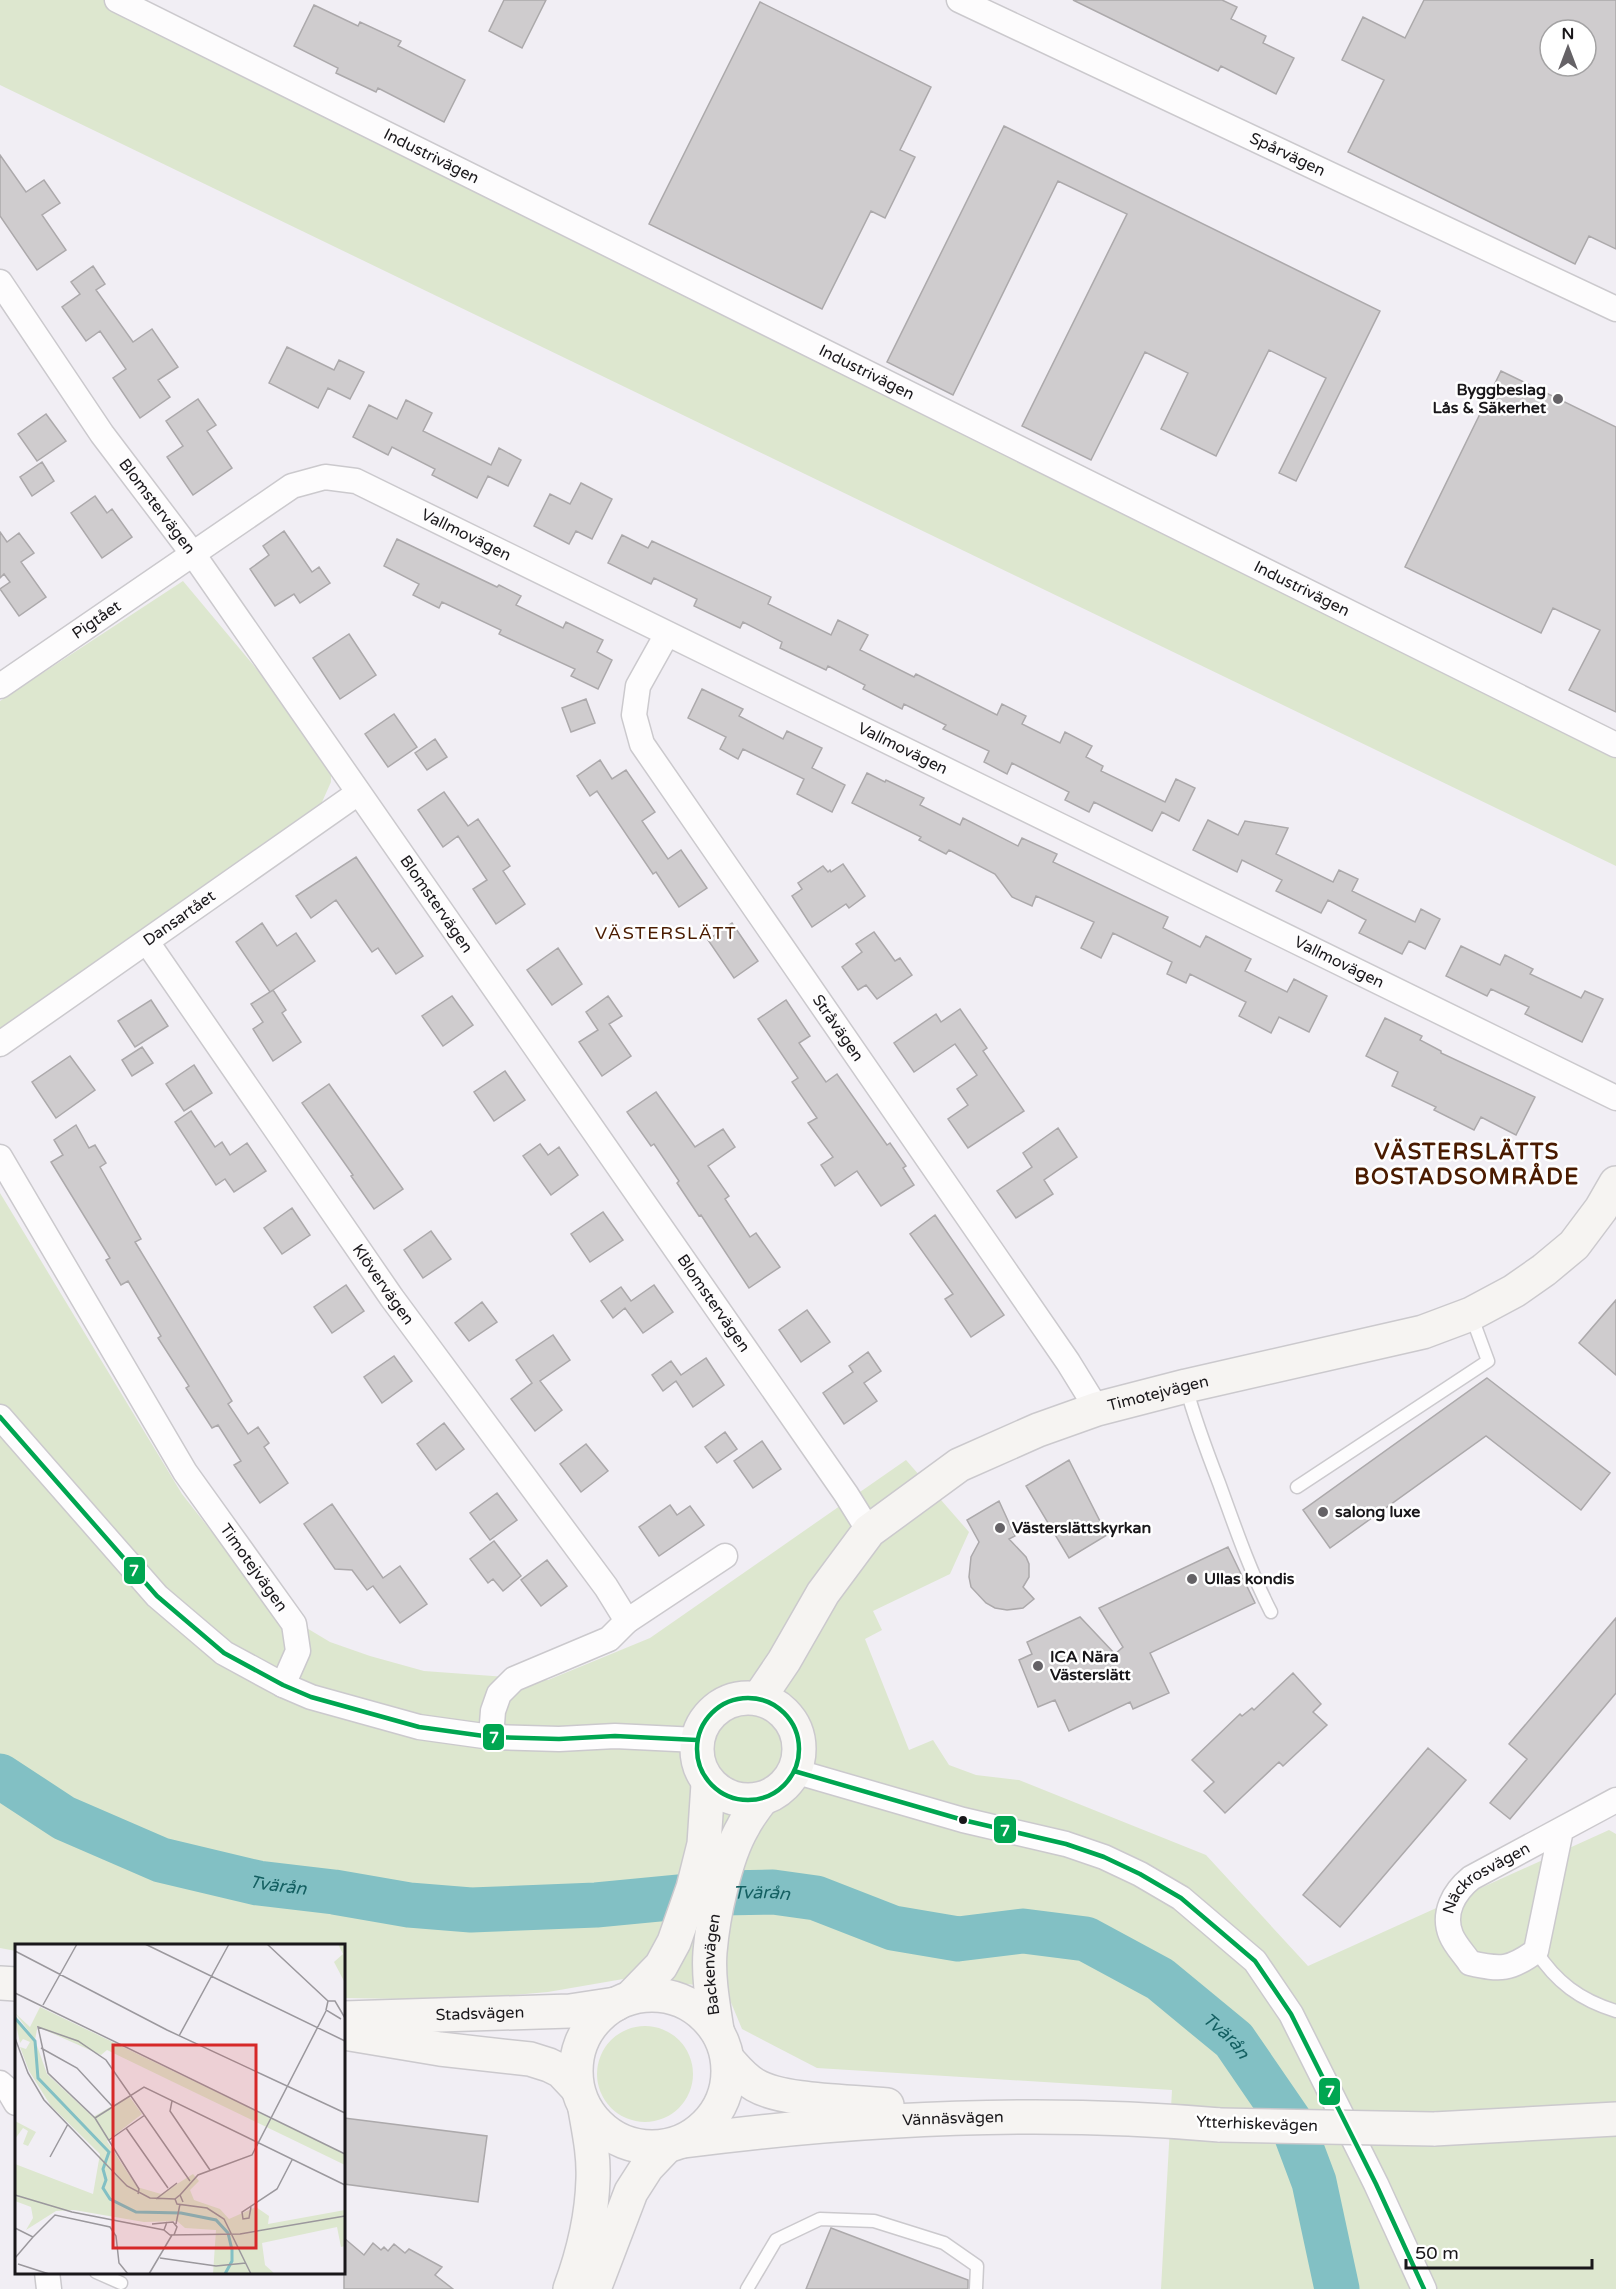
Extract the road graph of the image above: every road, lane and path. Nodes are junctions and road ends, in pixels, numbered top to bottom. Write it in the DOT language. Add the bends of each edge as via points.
graph roads {
  1 [pos="117,0"];
  2 [pos="959,0"];
  3 [pos="0,282"];
  4 [pos="1616,309"];
  5 [pos="193,554"];
  6 [pos="667,634"];
  7 [pos="0,686"];
  8 [pos="1616,745"];
  9 [pos="358,793"];
  10 [pos="147,942"];
  11 [pos="0,1044"];
  12 [pos="1616,1098"];
  13 [pos="0,1157"];
  14 [pos="1616,1184"];
  15 [pos="1471,1314"];
  16 [pos="1186,1386"];
  17 [pos="1097,1409"];
  18 [pos="0,1417"];
  19 [pos="1297,1487"];
  20 [pos="868,1531"];
  21 [pos="725,1556"];
  22 [pos="1270,1612"];
  23 [pos="627,1621"];
  24 [pos="283,1685"];
  25 [pos="759,1698"];
  26 [pos="491,1737"];
  27 [pos="697,1740"];
  28 [pos="794,1771"];
  29 [pos="708,1784"];
  30 [pos="761,1800"];
  31 [pos="1616,1800"];
  32 [pos="1561,1830"];
  33 [pos="718,1847"];
  34 [pos="1536,1951"];
  35 [pos="0,1983"];
  36 [pos="15,1984"];
  37 [pos="623,2001"];
  38 [pos="1616,2011"];
  39 [pos="345,2018"];
  40 [pos="345,2033"];
  41 [pos="723,2045"];
  42 [pos="0,2084"];
  43 [pos="581,2098"];
  44 [pos="15,2101"];
  45 [pos="1005,2117"];
  46 [pos="1616,2119"];
  47 [pos="675,2143"];
  48 [pos="47,2274"];
  49 [pos="100,2274"];
  50 [pos="120,2283"];
  51 [pos="49,2289"];
  52 [pos="570,2289"];
  53 [pos="594,2289"];
  54 [pos="747,2289"];
  55 [pos="976,2289"];
  56 [pos="1424,2289"];
  1 -- 8 [label="street, Industrivägen"];
  2 -- 4 [label="street, Spårvägen"];
  3 -- 5 [label="street, Blomstervägen" via="102,434"];
  5 -- 6 [label="street, Vallmovägen" via="292,486 325,477 356,481"];
  5 -- 7 [label="street, Pigtået"];
  5 -- 9 [label="street, Blomstervägen"];
  6 -- 12 [label="street, Vallmovägen"];
  6 -- 17 [label="street, Stråvägen" via="638,686 634,715 642,744 1062,1352"];
  9 -- 10 [label="street, Dansartået"];
  9 -- 20 [label="street, Blomstervägen"];
  10 -- 11 [label="street, Dansartået"];
  10 -- 23 [label="street, Klövervägen" via="392,1298 606,1587"];
  13 -- 24 [label="street, Timotejvägen" via="185,1472 294,1624 298,1651"];
  14 -- 15 [label="street, Timotejvägen" via="1574,1245 1514,1291"];
  15 -- 16 [label="street, Timotejvägen" via="1423,1332"];
  15 -- 19 [label="lane" via="1488,1361"];
  16 -- 17 [label="street, Timotejvägen"];
  16 -- 22 [label="lane" via="1237,1534"];
  17 -- 20 [label="street, Timotejvägen" via="959,1465"];
  18 -- 24 [label="street" via="157,1596 224,1653"];
  20 -- 25 [label="street, Timotejvägen" via="823,1593"];
  21 -- 23 [label="street"];
  23 -- 26 [label="street" via="609,1640 514,1679 500,1694 493,1711"];
  24 -- 26 [label="street" via="311,1697 419,1727"];
  25 -- 27 [label="street" via="726,1702 712,1711"];
  25 -- 28 [label="street" via="781,1709 796,1728 800,1752"];
  26 -- 27 [label="street"];
  27 -- 29 [label="street" via="697,1756"];
  28 -- 30 [label="street" via="779,1791"];
  28 -- 56 [label="street" via="1104,1857 1190,1905 1255,1961 1291,2014"];
  29 -- 30 [label="street" via="724,1796"];
  29 -- 33 [label="street, Backenvägen"];
  30 -- 33 [label="street, Backenvägen" via="742,1827"];
  31 -- 32 [label="street, Näckrosvägen"];
  32 -- 34 [label="street, Näckrosvägen"];
  32 -- 34 [label="street, Näckrosvägen" via="1471,1878 1458,1888 1447,1915 1452,1936 1470,1963 1498,1969"];
  33 -- 37 [label="street, Backenvägen" via="693,1888 661,1966"];
  33 -- 41 [label="street, Backenvägen" via="710,1975"];
  34 -- 38 [label="lane" via="1549,1971 1585,2000"];
  35 -- 36 [label="street"];
  37 -- 39 [label="street, Stadsvägen" via="570,2011"];
  37 -- 41 [label="street" via="655,1995 679,2000 700,2012"];
  37 -- 43 [label="street" via="596,2019 582,2039 576,2063"];
  40 -- 43 [label="street, Stadsvägen" via="530,2059 561,2071"];
  41 -- 45 [label="street, Vännäsvägen" via="744,2077 773,2093"];
  41 -- 47 [label="street" via="728,2080 723,2099 700,2130"];
  42 -- 44 [label="street"];
  43 -- 47 [label="street" via="597,2124 620,2140 648,2147"];
  43 -- 52 [label="street" via="593,2178 588,2221"];
  45 -- 46 [label="street, Ytterhiskevägen, bridge" via="1434,2129"];
  45 -- 47 [label="street, Vännäsvägen" via="846,2123"];
  47 -- 53 [label="street" via="647,2167 631,2192"];
  48 -- 51 [label="street"];
  49 -- 50 [label="lane"];
  54 -- 55 [label="lane" via="776,2240 820,2219 874,2221 944,2244 977,2266"];
}
